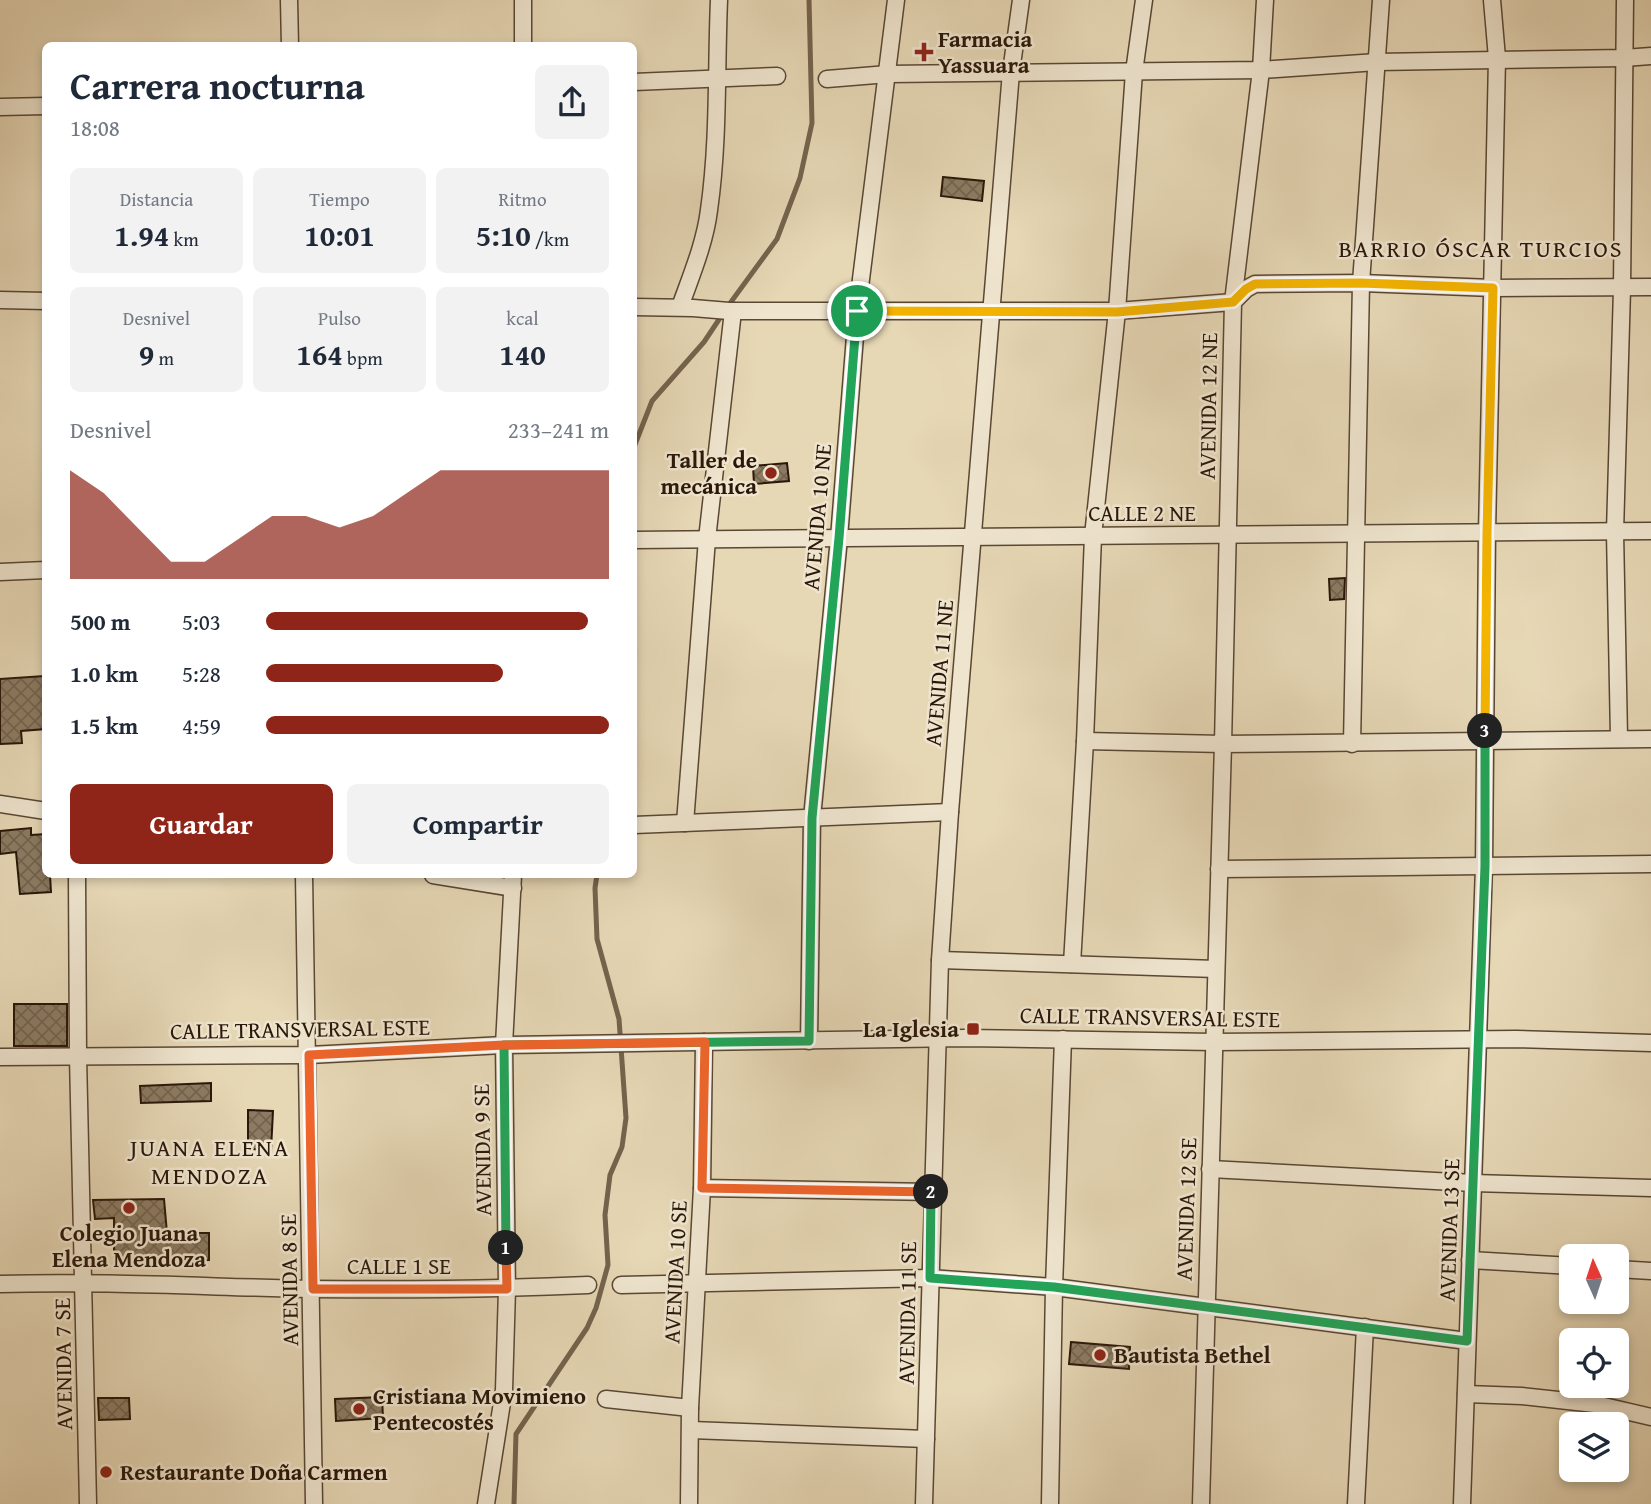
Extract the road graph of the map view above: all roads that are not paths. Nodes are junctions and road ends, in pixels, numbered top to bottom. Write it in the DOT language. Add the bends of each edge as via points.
graph roads {
  1 [pos="289,0"];
  2 [pos="523,0"];
  3 [pos="719,0"];
  4 [pos="896,0"];
  5 [pos="1021,0"];
  6 [pos="1144,0"];
  7 [pos="1265,0"];
  8 [pos="1381,0"];
  9 [pos="1492,0"];
  10 [pos="1625,0"];
  11 [pos="290,42"];
  12 [pos="523,42"];
  13 [pos="1651,56"];
  14 [pos="1497,58"];
  15 [pos="1624,58"];
  16 [pos="1377,62"];
  17 [pos="1261,70"];
  18 [pos="1011,72"];
  19 [pos="1134,72"];
  20 [pos="888,74"];
  21 [pos="777,76"];
  22 [pos="719,78"];
  23 [pos="827,79"];
  24 [pos="637,82"];
  25 [pos="42,106"];
  26 [pos="0,107"];
  27 [pos="1361,283"];
  28 [pos="1651,287"];
  29 [pos="1493,288"];
  30 [pos="1622,289"];
  31 [pos="0,300"];
  32 [pos="42,301"];
  33 [pos="1233,302"];
  34 [pos="637,307"];
  35 [pos="687,307"];
  36 [pos="731,311"];
  37 [pos="857,311"];
  38 [pos="993,312"];
  39 [pos="1117,312"];
  40 [pos="1651,531"];
  41 [pos="1615,532"];
  42 [pos="1487,533"];
  43 [pos="1354,534"];
  44 [pos="1227,535"];
  45 [pos="1093,536"];
  46 [pos="973,537"];
  47 [pos="839,538"];
  48 [pos="707,539"];
  49 [pos="637,540"];
  50 [pos="42,570"];
  51 [pos="0,572"];
  52 [pos="1619,738"];
  53 [pos="1651,739"];
  54 [pos="1086,741"];
  55 [pos="1485,741"];
  56 [pos="1223,744"];
  57 [pos="1352,744"];
  58 [pos="0,804"];
  59 [pos="42,810"];
  60 [pos="950,812"];
  61 [pos="812,818"];
  62 [pos="685,823"];
  63 [pos="637,825"];
  64 [pos="1651,864"];
  65 [pos="1485,866"];
  66 [pos="1219,869"];
  67 [pos="77,878"];
  68 [pos="304,878"];
  69 [pos="467,878"];
  70 [pos="513,882"];
  71 [pos="940,960"];
  72 [pos="1072,964"];
  73 [pos="1216,969"];
  74 [pos="937,1039"];
  75 [pos="1063,1040"];
  76 [pos="809,1041"];
  77 [pos="1478,1041"];
  78 [pos="705,1042"];
  79 [pos="1214,1042"];
  80 [pos="1651,1043"];
  81 [pos="504,1045"];
  82 [pos="309,1055"];
  83 [pos="78,1056"];
  84 [pos="0,1057"];
  85 [pos="1210,1168"];
  86 [pos="1473,1183"];
  87 [pos="702,1188"];
  88 [pos="1651,1188"];
  89 [pos="933,1192"];
  90 [pos="1470,1260"];
  91 [pos="1559,1265"];
  92 [pos="1629,1269"];
  93 [pos="1651,1270"];
  94 [pos="930,1278"];
  95 [pos="85,1282"];
  96 [pos="0,1284"];
  97 [pos="588,1285"];
  98 [pos="621,1285"];
  99 [pos="697,1285"];
  100 [pos="1054,1287"];
  101 [pos="313,1289"];
  102 [pos="507,1289"];
  103 [pos="1207,1307"];
  104 [pos="1365,1326"];
  105 [pos="1467,1341"];
  106 [pos="1466,1394"];
  107 [pos="606,1399"];
  108 [pos="690,1408"];
  109 [pos="1651,1417"];
  110 [pos="691,1430"];
  111 [pos="926,1439"];
  112 [pos="88,1504"];
  113 [pos="314,1504"];
  114 [pos="486,1504"];
  115 [pos="689,1504"];
  116 [pos="924,1504"];
  117 [pos="1050,1504"];
  118 [pos="1201,1504"];
  119 [pos="1356,1504"];
  120 [pos="1462,1504"];
  1 -- 11 [label="street"];
  2 -- 12 [label="street"];
  3 -- 22 [label="street"];
  4 -- 20 [label="street, AVENIDA 10 NE"];
  5 -- 18 [label="street"];
  6 -- 19 [label="street"];
  7 -- 17 [label="street, AVENIDA 12 NE"];
  8 -- 16 [label="street"];
  9 -- 14 [label="street, AVENIDA 13 SE"];
  10 -- 15 [label="street"];
  13 -- 15 [label="street"];
  14 -- 15 [label="street"];
  14 -- 16 [label="street"];
  14 -- 29 [label="street, AVENIDA 13 SE"];
  15 -- 30 [label="street"];
  16 -- 17 [label="street"];
  16 -- 27 [label="street"];
  17 -- 19 [label="street"];
  17 -- 33 [label="street, AVENIDA 12 NE"];
  18 -- 19 [label="street"];
  18 -- 20 [label="street"];
  18 -- 38 [label="street"];
  19 -- 39 [label="street"];
  20 -- 23 [label="street"];
  20 -- 37 [label="street, AVENIDA 10 NE"];
  21 -- 22 [label="street"];
  22 -- 24 [label="street"];
  22 -- 35 [label="street" via="709,211"];
  25 -- 26 [label="street"];
  27 -- 29 [label="street"];
  27 -- 33 [label="street" via="1255,284"];
  27 -- 43 [label="street"];
  28 -- 30 [label="street"];
  29 -- 30 [label="street"];
  29 -- 42 [label="street, AVENIDA 13 SE"];
  30 -- 41 [label="street"];
  31 -- 32 [label="street"];
  33 -- 39 [label="street"];
  33 -- 44 [label="street, AVENIDA 12 NE"];
  34 -- 35 [label="street"];
  35 -- 36 [label="street"];
  36 -- 37 [label="street"];
  36 -- 48 [label="street"];
  37 -- 38 [label="street"];
  37 -- 47 [label="street, AVENIDA 10 NE"];
  38 -- 39 [label="street"];
  38 -- 46 [label="street, AVENIDA 11 NE"];
  39 -- 45 [label="street"];
  40 -- 41 [label="street, CALLE 2 NE"];
  41 -- 42 [label="street, CALLE 2 NE"];
  41 -- 52 [label="street"];
  42 -- 43 [label="street, CALLE 2 NE"];
  42 -- 55 [label="street, AVENIDA 13 SE"];
  43 -- 44 [label="street, CALLE 2 NE"];
  43 -- 57 [label="street"];
  44 -- 45 [label="street, CALLE 2 NE"];
  44 -- 56 [label="street, AVENIDA 12 NE"];
  45 -- 46 [label="street, CALLE 2 NE"];
  45 -- 54 [label="street"];
  46 -- 47 [label="street, CALLE 2 NE"];
  46 -- 60 [label="street, AVENIDA 11 NE"];
  47 -- 48 [label="street, CALLE 2 NE"];
  47 -- 61 [label="street, AVENIDA 10 NE"];
  48 -- 49 [label="street, CALLE 2 NE"];
  48 -- 62 [label="street"];
  50 -- 51 [label="street"];
  52 -- 53 [label="street"];
  52 -- 55 [label="street"];
  54 -- 56 [label="street"];
  54 -- 72 [label="street"];
  55 -- 57 [label="street"];
  55 -- 65 [label="street, AVENIDA 13 SE"];
  56 -- 57 [label="street"];
  56 -- 66 [label="street, AVENIDA 12 NE"];
  58 -- 59 [label="street"];
  60 -- 61 [label="street"];
  60 -- 71 [label="street, AVENIDA 11 NE"];
  61 -- 62 [label="street"];
  61 -- 76 [label="street, AVENIDA 10 NE"];
  62 -- 63 [label="street"];
  64 -- 65 [label="street"];
  65 -- 66 [label="street"];
  65 -- 77 [label="street, AVENIDA 13 SE"];
  66 -- 73 [label="street, AVENIDA 12 NE"];
  67 -- 83 [label="street, AVENIDA 7 SE"];
  68 -- 82 [label="street, AVENIDA 8 SE"];
  69 -- 70 [label="street"];
  70 -- 81 [label="street, AVENIDA 9 SE"];
  71 -- 72 [label="street"];
  71 -- 74 [label="street, AVENIDA 11 NE"];
  72 -- 73 [label="street"];
  73 -- 79 [label="street, AVENIDA 12 NE"];
  74 -- 75 [label="street, CALLE TRANSVERSAL ESTE"];
  74 -- 76 [label="street, CALLE TRANSVERSAL ESTE"];
  74 -- 89 [label="street, AVENIDA 11 SE"];
  75 -- 79 [label="street, CALLE TRANSVERSAL ESTE"];
  75 -- 100 [label="street"];
  76 -- 78 [label="street, CALLE TRANSVERSAL ESTE"];
  77 -- 79 [label="street, CALLE TRANSVERSAL ESTE"];
  77 -- 80 [label="street, CALLE TRANSVERSAL ESTE"];
  77 -- 86 [label="street, AVENIDA 13 SE"];
  78 -- 81 [label="street, CALLE TRANSVERSAL ESTE"];
  78 -- 87 [label="street, AVENIDA 10 SE"];
  79 -- 85 [label="street, AVENIDA 12 SE"];
  81 -- 82 [label="street, CALLE TRANSVERSAL ESTE"];
  81 -- 102 [label="street, AVENIDA 9 SE"];
  82 -- 83 [label="street, CALLE TRANSVERSAL ESTE"];
  82 -- 101 [label="street, AVENIDA 8 SE"];
  83 -- 84 [label="street, CALLE TRANSVERSAL ESTE"];
  83 -- 95 [label="street, AVENIDA 7 SE"];
  85 -- 86 [label="street"];
  85 -- 103 [label="street, AVENIDA 12 SE"];
  86 -- 88 [label="street"];
  86 -- 90 [label="street, AVENIDA 13 SE"];
  87 -- 89 [label="street"];
  87 -- 99 [label="street, AVENIDA 10 SE"];
  89 -- 94 [label="street, AVENIDA 11 SE"];
  90 -- 91 [label="street"];
  90 -- 105 [label="street, AVENIDA 13 SE"];
  92 -- 93 [label="street"];
  94 -- 99 [label="street"];
  94 -- 100 [label="street"];
  94 -- 111 [label="street, AVENIDA 11 SE"];
  95 -- 96 [label="street, CALLE 1 SE"];
  95 -- 101 [label="street, CALLE 1 SE"];
  95 -- 112 [label="street, AVENIDA 7 SE"];
  97 -- 102 [label="street, CALLE 1 SE"];
  98 -- 99 [label="street"];
  99 -- 108 [label="street, AVENIDA 10 SE"];
  100 -- 103 [label="street"];
  100 -- 117 [label="street"];
  101 -- 102 [label="street, CALLE 1 SE"];
  101 -- 113 [label="street, AVENIDA 8 SE"];
  102 -- 114 [label="street, AVENIDA 9 SE" via="504,1390"];
  103 -- 104 [label="street"];
  103 -- 118 [label="street, AVENIDA 12 SE"];
  104 -- 105 [label="street"];
  104 -- 119 [label="street"];
  105 -- 106 [label="street, AVENIDA 13 SE"];
  106 -- 109 [label="street" via="1595,1404"];
  106 -- 120 [label="street, AVENIDA 13 SE"];
  107 -- 108 [label="street"];
  108 -- 110 [label="street, AVENIDA 10 SE"];
  110 -- 111 [label="street"];
  110 -- 115 [label="street, AVENIDA 10 SE"];
  111 -- 116 [label="street, AVENIDA 11 SE"];
}
